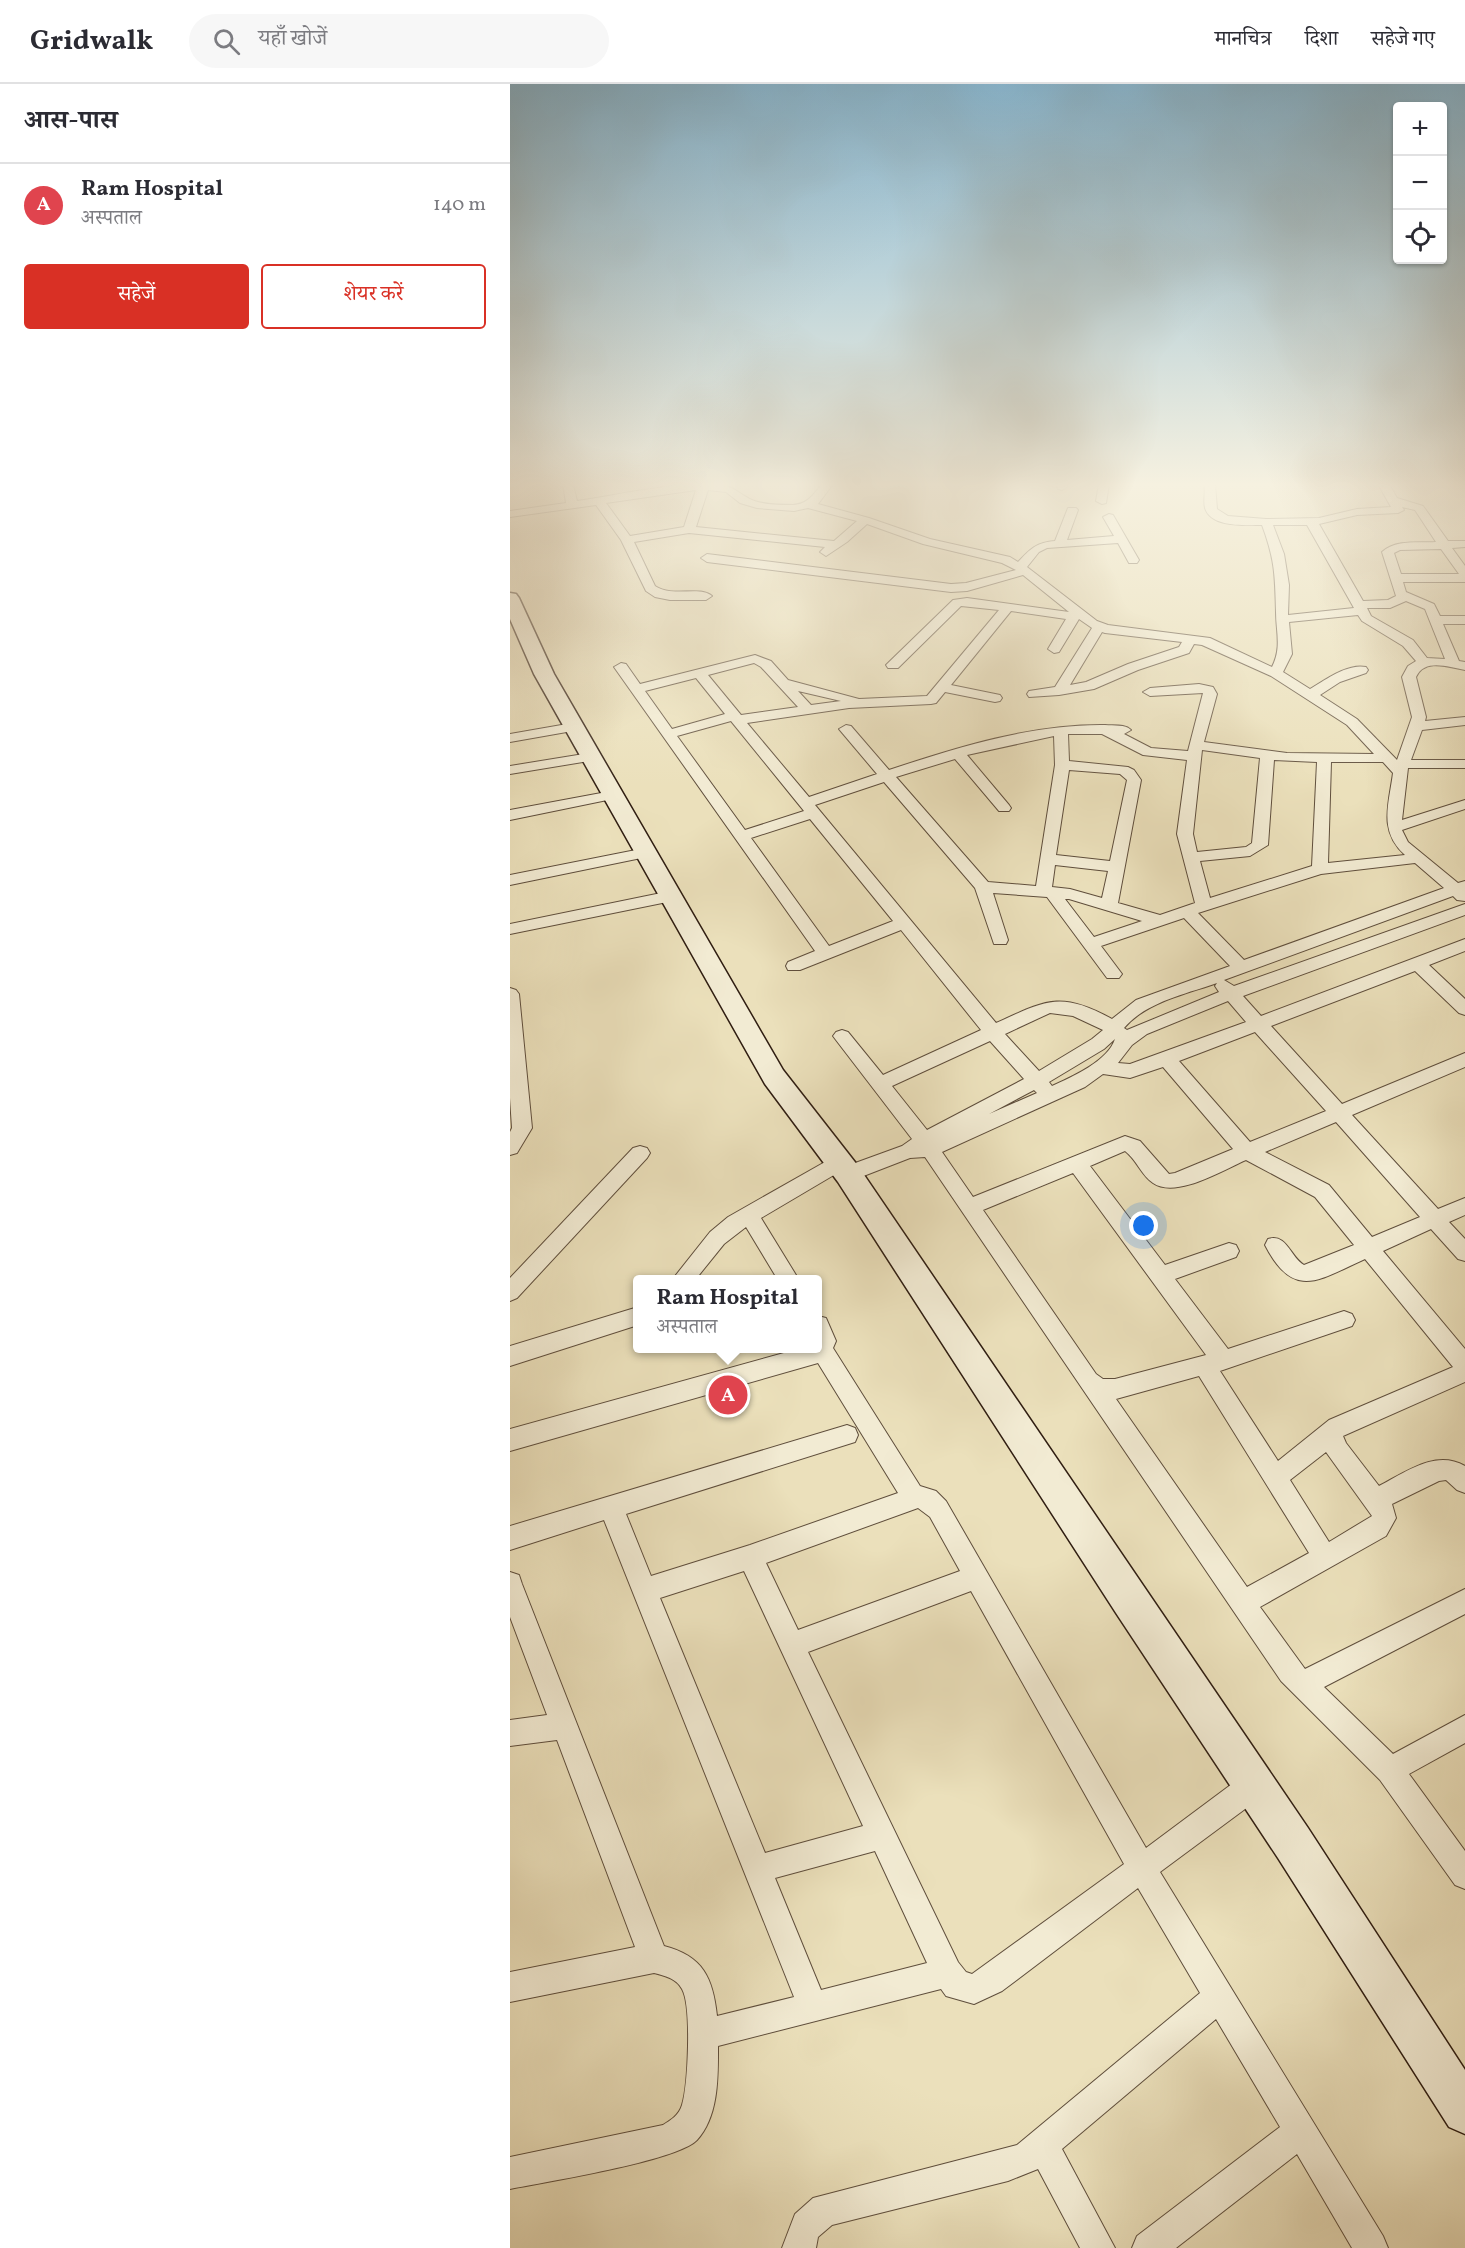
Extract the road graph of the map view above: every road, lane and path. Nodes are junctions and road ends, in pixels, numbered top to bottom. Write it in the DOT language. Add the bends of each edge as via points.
graph roads {
  1 [pos="649,585"];
  2 [pos="933,585"];
  3 [pos="969,585"];
  4 [pos="1041,585"];
  5 [pos="1282,585"];
  6 [pos="1347,585"];
  7 [pos="1398,585"];
  8 [pos="706,596"];
  9 [pos="1405,597"];
  10 [pos="510,598"];
  11 [pos="1007,608"];
  12 [pos="1360,608"];
  13 [pos="1075,614"];
  14 [pos="1283,619"];
  15 [pos="1436,620"];
  16 [pos="1465,620"];
  17 [pos="1099,627"];
  18 [pos="1189,639"];
  19 [pos="1054,649"];
  20 [pos="1424,662"];
  21 [pos="893,665"];
  22 [pos="1460,665"];
  23 [pos="621,667"];
  24 [pos="1361,670"];
  25 [pos="699,673"];
  26 [pos="1276,674"];
  27 [pos="783,683"];
  28 [pos="942,687"];
  29 [pos="637,689"];
  30 [pos="1059,691"];
  31 [pos="1150,692"];
  32 [pos="1034,694"];
  33 [pos="1311,695"];
  34 [pos="995,699"];
  35 [pos="865,703"];
  36 [pos="808,710"];
  37 [pos="736,718"];
  38 [pos="1465,721"];
  39 [pos="1416,726"];
  40 [pos="573,728"];
  41 [pos="846,729"];
  42 [pos="1061,730"];
  43 [pos="1104,730"];
  44 [pos="1124,730"];
  45 [pos="669,734"];
  46 [pos="510,738"];
  47 [pos="1196,750"];
  48 [pos="958,754"];
  49 [pos="1267,755"];
  50 [pos="590,757"];
  51 [pos="1324,758"];
  52 [pos="1387,758"];
  53 [pos="1465,764"];
  54 [pos="1062,765"];
  55 [pos="1401,768"];
  56 [pos="510,771"];
  57 [pos="887,777"];
  58 [pos="612,795"];
  59 [pos="1465,804"];
  60 [pos="809,808"];
  61 [pos="1004,808"];
  62 [pos="510,815"];
  63 [pos="1394,828"];
  64 [pos="742,836"];
  65 [pos="645,853"];
  66 [pos="1191,857"];
  67 [pos="1418,858"];
  68 [pos="1047,859"];
  69 [pos="1116,867"];
  70 [pos="1320,869"];
  71 [pos="510,880"];
  72 [pos="983,887"];
  73 [pos="1047,891"];
  74 [pos="1462,891"];
  75 [pos="671,896"];
  76 [pos="1109,906"];
  77 [pos="1204,906"];
  78 [pos="1465,909"];
  79 [pos="1187,912"];
  80 [pos="1161,921"];
  81 [pos="904,923"];
  82 [pos="510,929"];
  83 [pos="1000,940"];
  84 [pos="1091,944"];
  85 [pos="1465,945"];
  86 [pos="826,954"];
  87 [pos="1418,963"];
  88 [pos="794,966"];
  89 [pos="1242,968"];
  90 [pos="1113,974"];
  91 [pos="1215,977"];
  92 [pos="1232,993"];
  93 [pos="510,995"];
  94 [pos="1465,1009"];
  95 [pos="1259,1024"];
  96 [pos="993,1032"];
  97 [pos="1120,1033"];
  98 [pos="842,1036"];
  99 [pos="1167,1059"];
  100 [pos="1465,1060"];
  101 [pos="1101,1067"];
  102 [pos="1037,1081"];
  103 [pos="880,1084"];
  104 [pos="1050,1096"];
  105 [pos="1340,1113"];
  106 [pos="921,1146"];
  107 [pos="510,1148"];
  108 [pos="1247,1152"];
  109 [pos="640,1153"];
  110 [pos="1076,1162"];
  111 [pos="843,1169"];
  112 [pos="1465,1206"];
  113 [pos="969,1207"];
  114 [pos="749,1215"];
  115 [pos="1436,1219"];
  116 [pos="1275,1245"];
  117 [pos="1369,1248"];
  118 [pos="1229,1251"];
  119 [pos="1465,1253"];
  120 [pos="686,1275"];
  121 [pos="786,1275"];
  122 [pos="1160,1276"];
  123 [pos="510,1292"];
  124 [pos="633,1318"];
  125 [pos="1344,1320"];
  126 [pos="822,1334"];
  127 [pos="822,1348"];
  128 [pos="816,1353"];
  129 [pos="510,1356"];
  130 [pos="1213,1363"];
  131 [pos="1465,1365"];
  132 [pos="1465,1372"];
  133 [pos="1096,1388"];
  134 [pos="1331,1434"];
  135 [pos="847,1435"];
  136 [pos="510,1440"];
  137 [pos="1275,1477"];
  138 [pos="1465,1482"];
  139 [pos="914,1498"];
  140 [pos="1376,1499"];
  141 [pos="611,1507"];
  142 [pos="510,1538"];
  143 [pos="750,1557"];
  144 [pos="1325,1557"];
  145 [pos="977,1577"];
  146 [pos="510,1584"];
  147 [pos="643,1591"];
  148 [pos="1465,1601"];
  149 [pos="1243,1603"];
  150 [pos="792,1645"];
  151 [pos="1302,1684"];
  152 [pos="565,1726"];
  153 [pos="1465,1728"];
  154 [pos="510,1733"];
  155 [pos="1390,1770"];
  156 [pos="1254,1785"];
  157 [pos="882,1835"];
  158 [pos="1142,1868"];
  159 [pos="757,1869"];
  160 [pos="1465,1875"];
  161 [pos="654,1958"];
  162 [pos="947,1972"];
  163 [pos="510,1987"];
  164 [pos="1220,1996"];
  165 [pos="813,2007"];
  166 [pos="703,2035"];
  167 [pos="1465,2111"];
  168 [pos="1301,2131"];
  169 [pos="1042,2144"];
  170 [pos="510,2173"];
  171 [pos="799,2248"];
  172 [pos="1098,2248"];
  173 [pos="1149,2248"];
  174 [pos="1371,2248"];
  1 -- 8 [label="street" via="655,592 670,596"];
  2 -- 3 [label="street" via="959,588"];
  4 -- 13 [label="street"];
  5 -- 14 [label="street"];
  6 -- 12 [label="street"];
  7 -- 9 [label="street"];
  9 -- 12 [label="street" via="1390,604"];
  9 -- 15 [label="street" via="1426,604"];
  10 -- 40 [label="street"];
  11 -- 13 [label="street"];
  11 -- 21 [label="street" via="957,603"];
  11 -- 28 [label="street"];
  12 -- 14 [label="street"];
  12 -- 20 [label="street" via="1371,622 1408,642"];
  13 -- 17 [label="street"];
  13 -- 19 [label="street"];
  14 -- 26 [label="street" via="1286,654"];
  15 -- 16 [label="street"];
  15 -- 22 [label="street"];
  17 -- 18 [label="street"];
  17 -- 30 [label="street"];
  18 -- 26 [label="street" via="1212,643"];
  18 -- 30 [label="street" via="1187,648 1179,652 1132,666 1089,686"];
  20 -- 22 [label="street"];
  20 -- 39 [label="street" via="1413,669 1410,677 1419,711"];
  23 -- 29 [label="street"];
  24 -- 33 [label="street" via="1335,679"];
  25 -- 27 [label="street" via="755,659 766,664"];
  25 -- 29 [label="street"];
  25 -- 37 [label="street"];
  26 -- 33 [label="street"];
  27 -- 35 [label="street"];
  27 -- 36 [label="street"];
  28 -- 34 [label="street"];
  28 -- 35 [label="street" via="931,700"];
  29 -- 45 [label="street"];
  30 -- 32 [label="street"];
  31 -- 47 [label="street" via="1208,690"];
  33 -- 52 [label="street" via="1352,722"];
  35 -- 36 [label="street"];
  36 -- 37 [label="street"];
  37 -- 45 [label="street"];
  37 -- 60 [label="street"];
  38 -- 39 [label="street"];
  39 -- 55 [label="street"];
  40 -- 46 [label="street"];
  40 -- 50 [label="street"];
  41 -- 57 [label="street"];
  42 -- 43 [label="street"];
  42 -- 48 [label="street"];
  42 -- 54 [label="street"];
  43 -- 44 [label="street"];
  43 -- 47 [label="street" via="1149,752"];
  45 -- 64 [label="street"];
  47 -- 49 [label="street"];
  47 -- 66 [label="street" via="1185,824"];
  48 -- 57 [label="street"];
  48 -- 61 [label="street"];
  49 -- 51 [label="street"];
  49 -- 66 [label="street" via="1260,845 1250,851"];
  50 -- 56 [label="street"];
  50 -- 58 [label="street"];
  51 -- 52 [label="street"];
  51 -- 70 [label="street"];
  52 -- 55 [label="street"];
  53 -- 55 [label="street"];
  54 -- 68 [label="street"];
  54 -- 69 [label="street" via="1123,770 1132,776"];
  55 -- 63 [label="street"];
  57 -- 60 [label="street"];
  57 -- 72 [label="street"];
  58 -- 62 [label="street"];
  58 -- 65 [label="street"];
  59 -- 63 [label="street"];
  60 -- 64 [label="street"];
  60 -- 81 [label="street"];
  63 -- 67 [label="street" via="1402,844"];
  64 -- 86 [label="street"];
  65 -- 71 [label="street"];
  65 -- 75 [label="street"];
  66 -- 77 [label="street"];
  67 -- 70 [label="street"];
  67 -- 74 [label="street"];
  68 -- 69 [label="street"];
  68 -- 73 [label="street"];
  69 -- 76 [label="street"];
  70 -- 77 [label="street"];
  72 -- 73 [label="street"];
  72 -- 83 [label="street"];
  73 -- 76 [label="street"];
  73 -- 84 [label="street"];
  74 -- 89 [label="street"];
  75 -- 82 [label="street"];
  75 -- 111 [label="street" via="774,1077"];
  76 -- 80 [label="street"];
  77 -- 79 [label="street"];
  78 -- 92 [label="street"];
  79 -- 80 [label="street"];
  79 -- 89 [label="street"];
  80 -- 84 [label="street"];
  81 -- 86 [label="street"];
  81 -- 96 [label="street"];
  84 -- 90 [label="street"];
  85 -- 87 [label="street"];
  86 -- 88 [label="street"];
  87 -- 94 [label="street"];
  87 -- 95 [label="street"];
  89 -- 91 [label="street"];
  91 -- 92 [label="street"];
  91 -- 97 [label="street" via="1128,1011"];
  92 -- 95 [label="street"];
  92 -- 97 [label="street" via="1141,1030"];
  93 -- 107 [label="street" via="522,1128"];
  95 -- 99 [label="street"];
  95 -- 105 [label="street"];
  96 -- 97 [label="street" via="1047,1007 1067,1006"];
  96 -- 102 [label="street"];
  96 -- 103 [label="street"];
  97 -- 101 [label="street" via="1116,1054"];
  97 -- 102 [label="street"];
  98 -- 103 [label="street"];
  99 -- 101 [label="street" via="1130,1071"];
  99 -- 108 [label="street"];
  100 -- 105 [label="street"];
  101 -- 104 [label="street"];
  102 -- 104 [label="street"];
  102 -- 106 [label="street"];
  103 -- 106 [label="street"];
  104 -- 106 [label="street"];
  105 -- 108 [label="street"];
  105 -- 115 [label="street"];
  106 -- 111 [label="street" via="878,1162"];
  106 -- 113 [label="street"];
  108 -- 110 [label="street" via="1169,1182 1157,1177 1137,1148 1125,1143"];
  108 -- 117 [label="street" via="1322,1191"];
  109 -- 123 [label="street"];
  110 -- 113 [label="street"];
  110 -- 122 [label="street"];
  111 -- 114 [label="street"];
  111 -- 156 [label="street"];
  112 -- 115 [label="street"];
  113 -- 133 [label="street"];
  114 -- 120 [label="street" via="717,1238"];
  114 -- 121 [label="street"];
  115 -- 117 [label="street"];
  115 -- 119 [label="street"];
  116 -- 117 [label="street" via="1288,1264 1303,1274"];
  117 -- 131 [label="street"];
  118 -- 122 [label="street"];
  122 -- 130 [label="street"];
  124 -- 129 [label="street"];
  125 -- 130 [label="street"];
  126 -- 127 [label="street"];
  127 -- 139 [label="street"];
  128 -- 136 [label="street"];
  130 -- 133 [label="street" via="1106,1391"];
  130 -- 137 [label="street"];
  132 -- 134 [label="street" via="1337,1427"];
  133 -- 149 [label="street"];
  134 -- 137 [label="street"];
  134 -- 140 [label="street" via="1336,1449"];
  135 -- 141 [label="street"];
  137 -- 144 [label="street"];
  138 -- 140 [label="street" via="1446,1469"];
  139 -- 143 [label="street"];
  139 -- 145 [label="street" via="928,1499 938,1509"];
  140 -- 144 [label="street" via="1384,1521"];
  141 -- 142 [label="street"];
  141 -- 147 [label="street"];
  143 -- 147 [label="street"];
  143 -- 150 [label="street"];
  144 -- 149 [label="street"];
  145 -- 150 [label="street"];
  145 -- 158 [label="street"];
  146 -- 152 [label="street"];
  147 -- 159 [label="street"];
  148 -- 151 [label="street"];
  149 -- 151 [label="street"];
  150 -- 157 [label="street"];
  151 -- 155 [label="street"];
  152 -- 154 [label="street"];
  152 -- 161 [label="street"];
  153 -- 155 [label="street"];
  155 -- 160 [label="street"];
  156 -- 158 [label="street"];
  156 -- 167 [label="street"];
  157 -- 159 [label="street"];
  157 -- 162 [label="street"];
  158 -- 162 [label="street" via="974,1989 957,1985"];
  158 -- 164 [label="street"];
  159 -- 165 [label="street"];
  161 -- 163 [label="street"];
  161 -- 166 [label="street" via="688,1970 699,1988"];
  162 -- 165 [label="street"];
  164 -- 168 [label="street"];
  164 -- 169 [label="street"];
  165 -- 166 [label="street"];
  166 -- 170 [label="street" via="700,2090 695,2114 685,2129 666,2140"];
  168 -- 173 [label="street"];
  168 -- 174 [label="street"];
  169 -- 171 [label="street" via="1028,2157 1008,2165 825,2210 802,2231"];
  169 -- 172 [label="street"];
}
